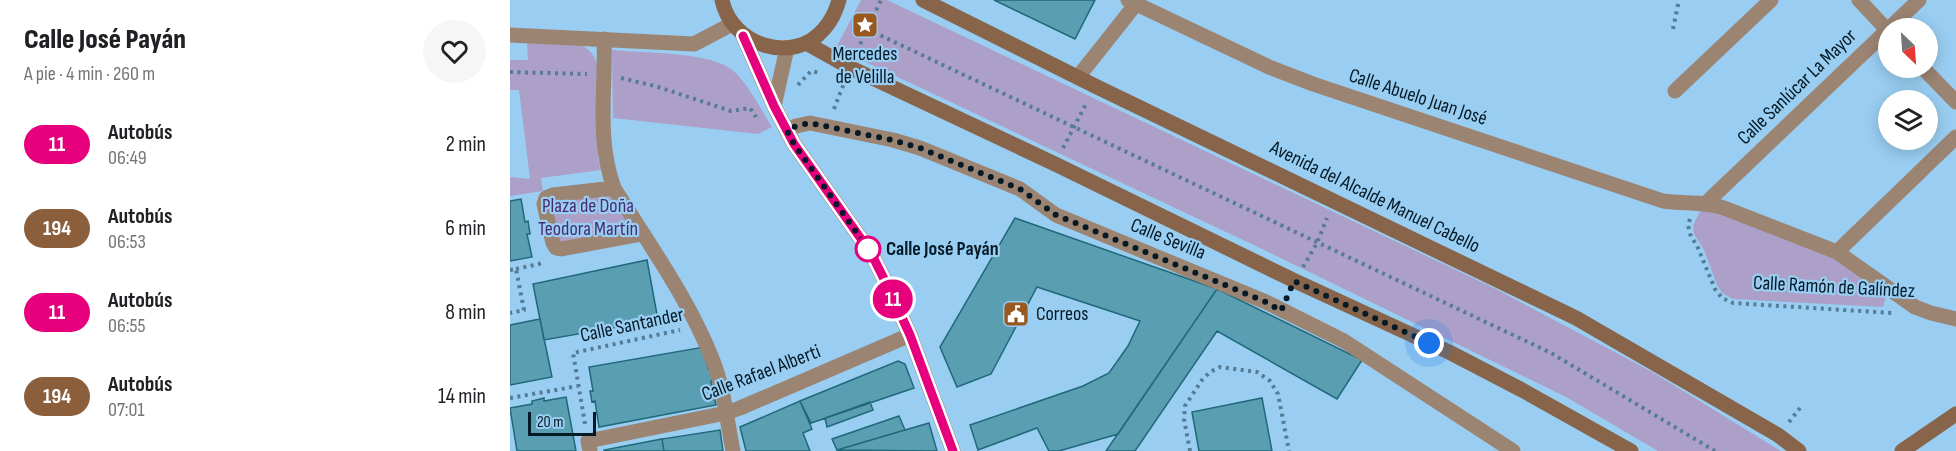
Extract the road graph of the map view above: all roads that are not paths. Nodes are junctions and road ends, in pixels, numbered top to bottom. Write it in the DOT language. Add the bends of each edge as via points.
graph roads {
  1 [pos="839,0"];
  2 [pos="923,0"];
  3 [pos="1771,0"];
  4 [pos="1858,0"];
  5 [pos="1918,0"];
  6 [pos="1134,1"];
  7 [pos="720,2"];
  8 [pos="1901,18"];
  9 [pos="1878,21"];
  10 [pos="732,24"];
  11 [pos="510,35"];
  12 [pos="743,36"];
  13 [pos="604,39"];
  14 [pos="1878,40"];
  15 [pos="806,43"];
  16 [pos="787,48"];
  17 [pos="1078,77"];
  18 [pos="1933,78"];
  19 [pos="1675,91"];
  20 [pos="1956,102"];
  21 [pos="774,106"];
  22 [pos="787,131"];
  23 [pos="1956,137"];
  24 [pos="614,188"];
  25 [pos="1700,204"];
  26 [pos="642,234"];
  27 [pos="1837,252"];
  28 [pos="1956,319"];
  29 [pos="910,335"];
  30 [pos="726,413"];
  31 [pos="1956,414"];
  32 [pos="589,446"];
  33 [pos="733,451"];
  34 [pos="953,451"];
  35 [pos="1513,451"];
  36 [pos="1631,451"];
  37 [pos="1799,451"];
  38 [pos="1902,451"];
  1 -- 15 [label="main road" via="823,31"];
  2 -- 17 [label="main road, Avenida del Alcalde Manuel Cabello"];
  3 -- 19 [label="street"];
  4 -- 9 [label="street"];
  5 -- 8 [label="street, Calle Sanlúcar La Mayor"];
  6 -- 17 [label="street"];
  6 -- 25 [label="street, Calle Abuelo Juan José" via="1238,54 1313,84 1663,201"];
  7 -- 10 [label="main road"];
  10 -- 12 [label="main road"];
  10 -- 13 [label="street" via="694,44"];
  11 -- 13 [label="street"];
  12 -- 16 [label="main road" via="772,48"];
  12 -- 21 [label="street"];
  13 -- 24 [label="street" via="602,128 605,159"];
  14 -- 25 [label="street, Calle Sanlúcar La Mayor"];
  15 -- 16 [label="main road"];
  15 -- 36 [label="main road" via="1294,281 1474,364"];
  16 -- 21 [label="street"];
  17 -- 37 [label="main road, Avenida del Alcalde Manuel Cabello" via="1576,318"];
  18 -- 20 [label="street"];
  21 -- 22 [label="street"];
  22 -- 29 [label="street" via="871,253"];
  22 -- 35 [label="street, Calle Sevilla" via="810,123 892,140 1002,181 1056,215 1266,302 1344,341"];
  23 -- 27 [label="street"];
  24 -- 26 [label="street"];
  24 -- 26 [label="street" via="546,198 544,204 556,248"];
  25 -- 27 [label="street, Calle Ramón de Galíndez" via="1724,208"];
  26 -- 30 [label="street" via="698,326 716,370"];
  27 -- 28 [label="street, Calle Ramón de Galíndez" via="1907,301"];
  29 -- 30 [label="street, Calle Rafael Alberti"];
  29 -- 34 [label="street"];
  30 -- 32 [label="street, Calle Rafael Alberti"];
  30 -- 33 [label="street"];
  31 -- 38 [label="main road"];
}
